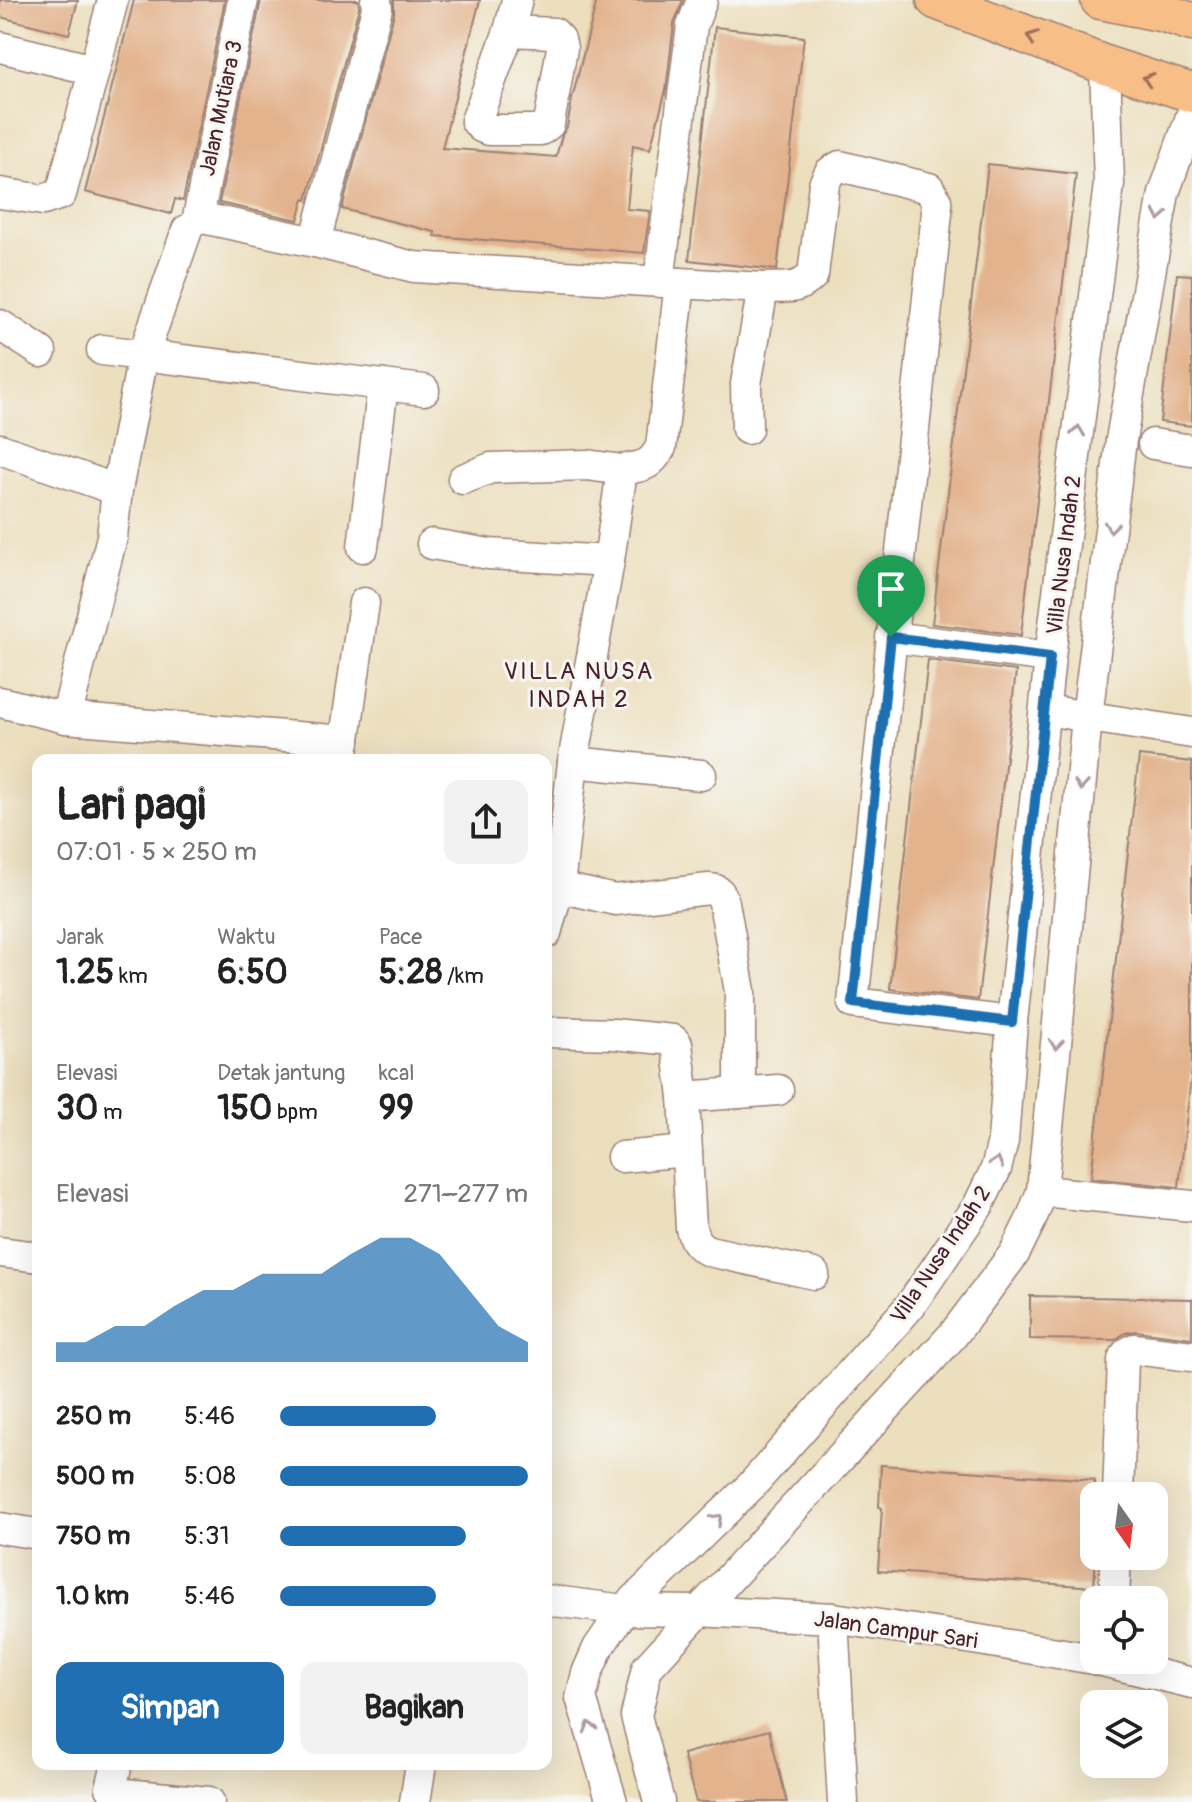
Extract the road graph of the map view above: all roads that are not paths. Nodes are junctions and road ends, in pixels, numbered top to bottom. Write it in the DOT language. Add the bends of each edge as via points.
graph roads {
  1 [pos="113,0"];
  2 [pos="243,0"];
  3 [pos="376,0"];
  4 [pos="517,0"];
  5 [pos="702,0"];
  6 [pos="936,0"];
  7 [pos="1110,2"];
  8 [pos="1192,22"];
  9 [pos="509,31"];
  10 [pos="0,47"];
  11 [pos="1105,65"];
  12 [pos="94,70"];
  13 [pos="1192,93"];
  14 [pos="1192,114"];
  15 [pos="0,193"];
  16 [pos="192,224"];
  17 [pos="315,242"];
  18 [pos="670,282"];
  19 [pos="763,288"];
  20 [pos="0,325"];
  21 [pos="102,350"];
  22 [pos="41,352"];
  23 [pos="143,356"];
  24 [pos="383,385"];
  25 [pos="424,390"];
  26 [pos="747,429"];
  27 [pos="1153,444"];
  28 [pos="0,449"];
  29 [pos="1192,450"];
  30 [pos="622,470"];
  31 [pos="463,479"];
  32 [pos="117,490"];
  33 [pos="432,544"];
  34 [pos="363,547"];
  35 [pos="609,561"];
  36 [pos="364,603"];
  37 [pos="891,637"];
  38 [pos="1050,657"];
  39 [pos="0,702"];
  40 [pos="1045,710"];
  41 [pos="1087,717"];
  42 [pos="66,718"];
  43 [pos="1192,733"];
  44 [pos="344,750"];
  45 [pos="573,762"];
  46 [pos="701,775"];
  47 [pos="553,885"];
  48 [pos="1012,1022"];
  49 [pos="552,1032"];
  50 [pos="778,1090"];
  51 [pos="740,1093"];
  52 [pos="684,1097"];
  53 [pos="687,1151"];
  54 [pos="622,1157"];
  55 [pos="1042,1191"];
  56 [pos="1192,1206"];
  57 [pos="0,1252"];
  58 [pos="32,1256"];
  59 [pos="814,1274"];
  60 [pos="1192,1356"];
  61 [pos="1119,1482"];
  62 [pos="0,1528"];
  63 [pos="32,1533"];
  64 [pos="552,1601"];
  65 [pos="624,1610"];
  66 [pos="697,1611"];
  67 [pos="833,1618"];
  68 [pos="1080,1656"];
  69 [pos="1158,1674"];
  70 [pos="1192,1683"];
  71 [pos="116,1770"];
  72 [pos="420,1770"];
  73 [pos="209,1802"];
  74 [pos="415,1802"];
  75 [pos="612,1802"];
  76 [pos="659,1802"];
  77 [pos="843,1802"];
  1 -- 12 [label="street"];
  2 -- 16 [label="street, Jalan Mutiara 3"];
  3 -- 17 [label="street"];
  4 -- 9 [label="street"];
  5 -- 18 [label="street" via="692,26"];
  11 -- 6 [label="main road, one-way"];
  7 -- 8 [label="main road, Villa Nusa Indah 2"];
  7 -- 11 [label="main road, Villa Nusa Indah 2" via="1102,50"];
  10 -- 12 [label="street"];
  13 -- 11 [label="main road, one-way"];
  38 -- 11 [label="street, Villa Nusa Indah 2, one-way" via="1109,184"];
  12 -- 15 [label="street" via="61,194 43,200"];
  14 -- 41 [label="street, Villa Nusa Indah 2, one-way" via="1164,193 1121,440"];
  16 -- 17 [label="street"];
  16 -- 23 [label="street, Jalan Mutiara 3"];
  17 -- 18 [label="street" via="414,267"];
  18 -- 19 [label="street"];
  18 -- 30 [label="street" via="661,447 653,461"];
  19 -- 26 [label="street" via="746,384"];
  19 -- 37 [label="street" via="797,287 813,275 824,184 840,166 929,188 936,200"];
  20 -- 22 [label="street"];
  21 -- 23 [label="street"];
  23 -- 24 [label="street"];
  23 -- 32 [label="street, Jalan Mutiara 3"];
  24 -- 25 [label="street"];
  24 -- 34 [label="street"];
  27 -- 29 [label="street"];
  28 -- 32 [label="street"];
  30 -- 31 [label="street" via="587,465 491,468"];
  30 -- 35 [label="street"];
  32 -- 42 [label="street, Jalan Mutiara 3" via="112,537"];
  33 -- 35 [label="street" via="489,554"];
  35 -- 45 [label="street"];
  36 -- 44 [label="street"];
  37 -- 38 [label="street"];
  37 -- 48 [label="street" via="853,1003"];
  38 -- 40 [label="street, Villa Nusa Indah 2"];
  39 -- 42 [label="street"];
  40 -- 41 [label="street"];
  40 -- 48 [label="street, Villa Nusa Indah 2"];
  41 -- 43 [label="street"];
  41 -- 55 [label="street, Villa Nusa Indah 2, one-way"];
  42 -- 44 [label="street"];
  45 -- 46 [label="street"];
  45 -- 47 [label="street"];
  47 -- 51 [label="street" via="615,900 709,889 721,893 740,991"];
  65 -- 48 [label="street, Villa Nusa Indah 2, one-way" via="752,1485 910,1306 978,1206 1003,1141"];
  49 -- 52 [label="street" via="673,1040 679,1048"];
  50 -- 51 [label="street"];
  51 -- 52 [label="street"];
  52 -- 53 [label="street"];
  53 -- 54 [label="street"];
  53 -- 59 [label="street" via="691,1228 701,1248"];
  55 -- 56 [label="street"];
  55 -- 66 [label="street, Villa Nusa Indah 2" via="1014,1254 953,1335"];
  57 -- 58 [label="street"];
  60 -- 61 [label="street" via="1134,1349 1127,1353"];
  62 -- 63 [label="street"];
  64 -- 65 [label="street, Jalan Campur Sari"];
  65 -- 66 [label="street, Jalan Campur Sari"];
  75 -- 65 [label="street, Villa Nusa Indah 2, one-way" via="581,1698 598,1648"];
  66 -- 67 [label="street, Jalan Campur Sari"];
  66 -- 76 [label="street, Villa Nusa Indah 2" via="647,1668 636,1716"];
  67 -- 68 [label="street, Jalan Campur Sari"];
  67 -- 77 [label="street"];
  69 -- 70 [label="street, Jalan Campur Sari"];
  71 -- 73 [label="street" via="111,1788 115,1793"];
  72 -- 74 [label="street"];
}
